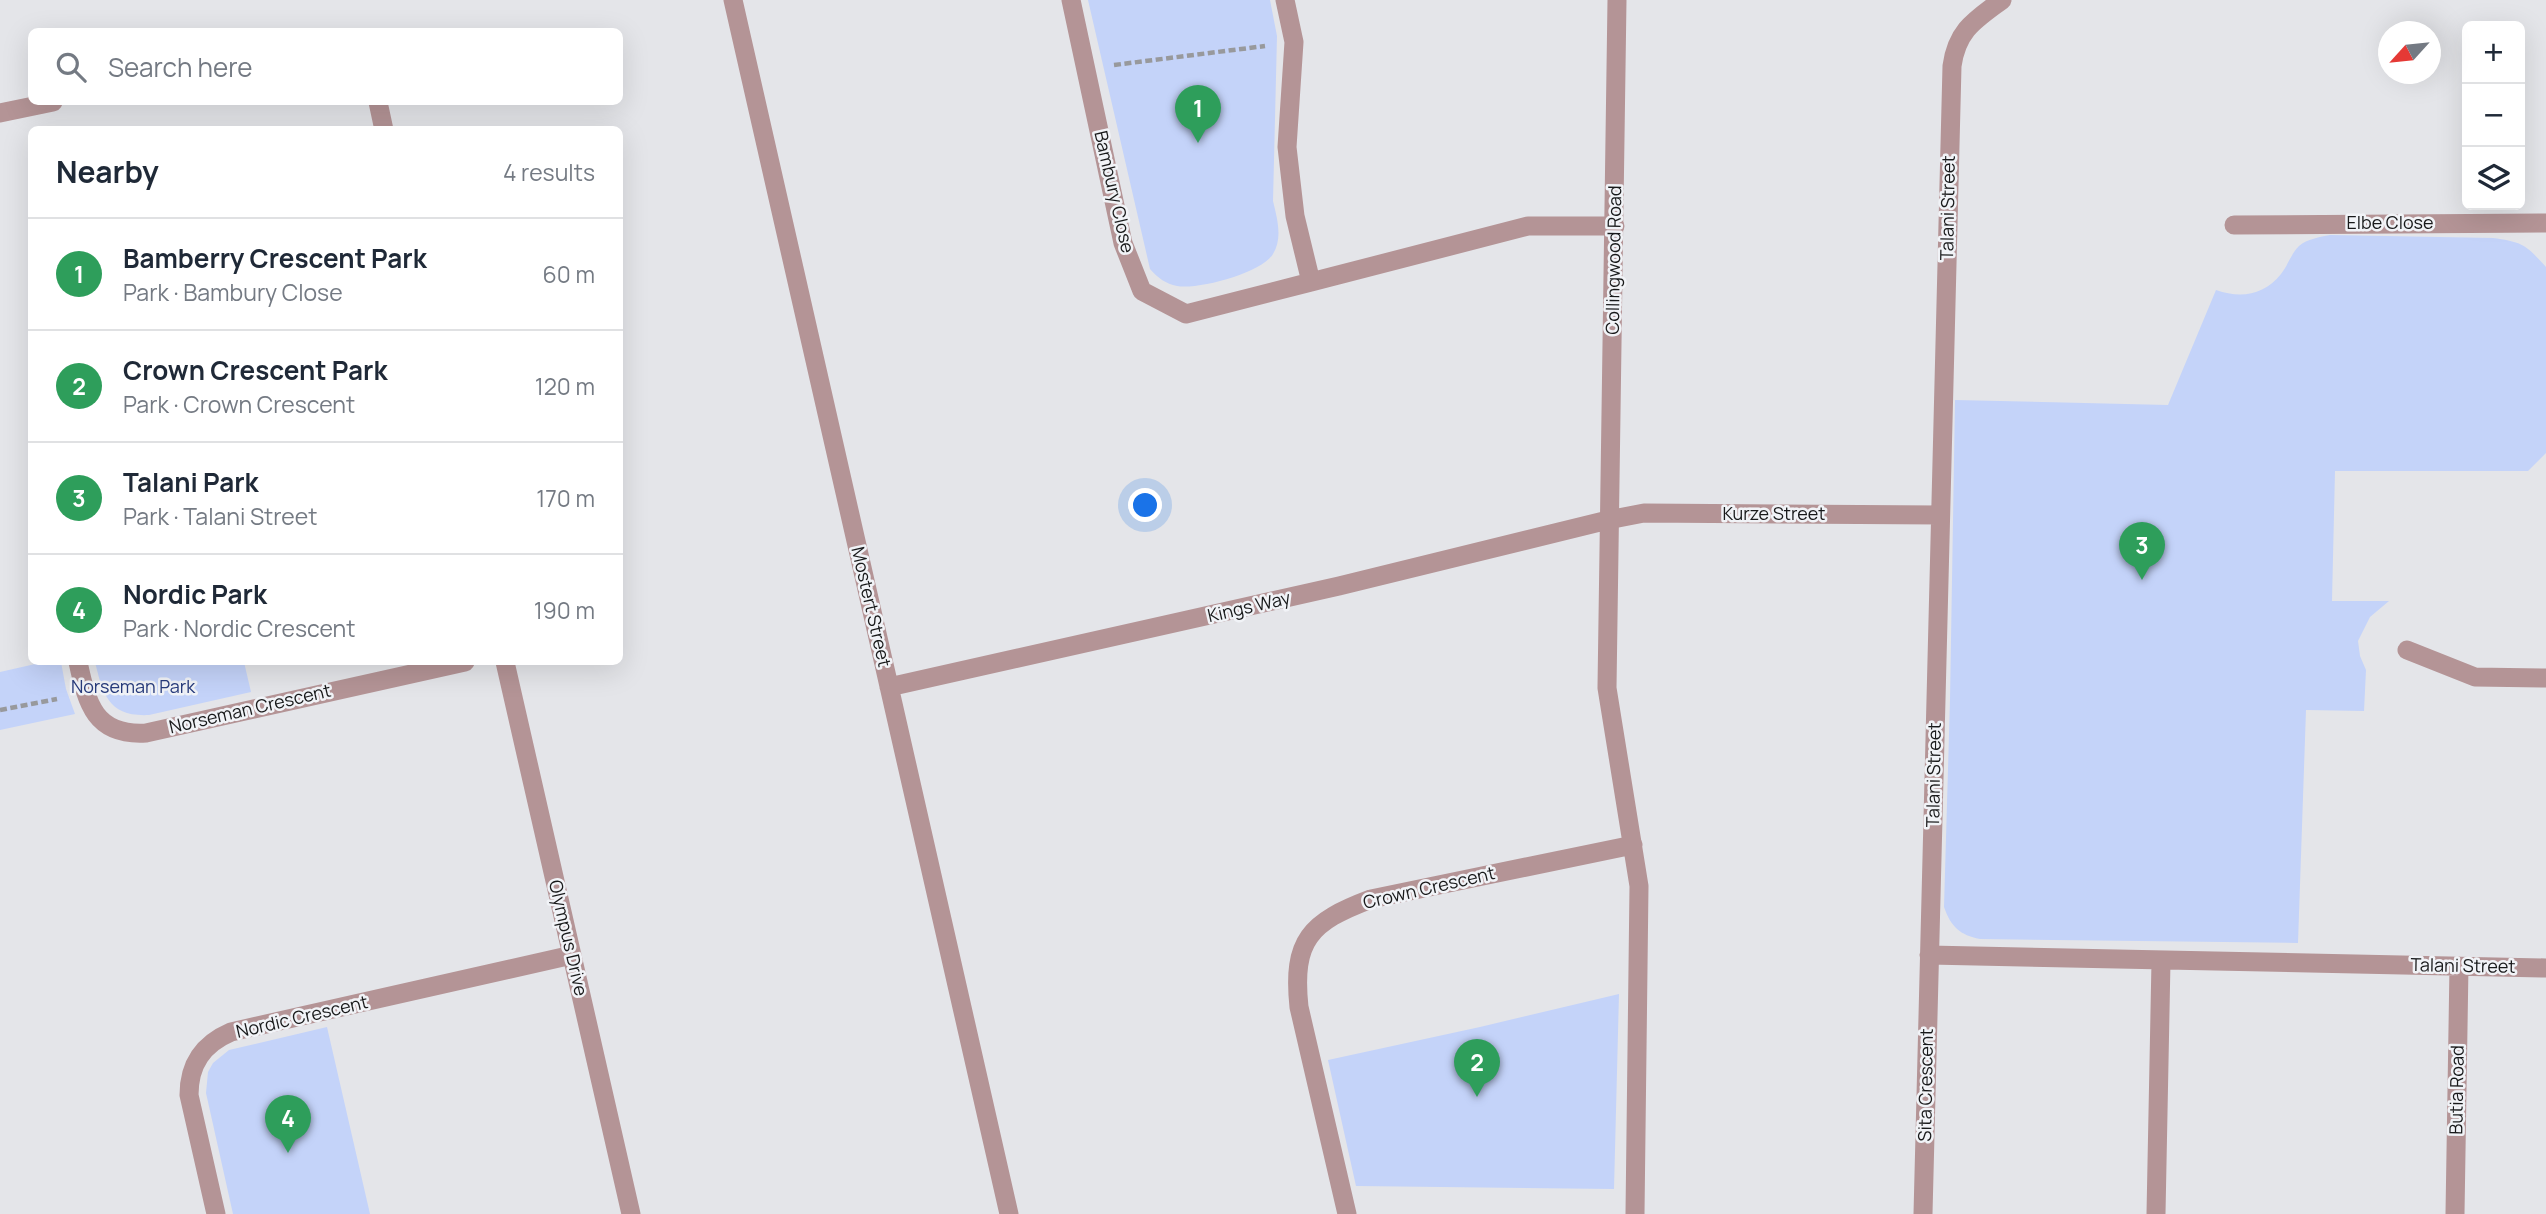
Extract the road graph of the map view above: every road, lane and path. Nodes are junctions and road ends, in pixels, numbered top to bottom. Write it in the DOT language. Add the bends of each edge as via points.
graph roads {
  1 [pos="733,0"];
  2 [pos="1071,0"];
  3 [pos="1285,0"];
  4 [pos="1618,0"];
  5 [pos="2002,0"];
  6 [pos="1294,42"];
  7 [pos="1086,68"];
  8 [pos="39,105"];
  9 [pos="379,105"];
  10 [pos="0,113"];
  11 [pos="383,126"];
  12 [pos="2546,223"];
  13 [pos="2234,225"];
  14 [pos="1615,226"];
  15 [pos="1311,282"];
  16 [pos="1940,515"];
  17 [pos="1608,520"];
  18 [pos="2407,650"];
  19 [pos="79,665"];
  20 [pos="452,665"];
  21 [pos="506,665"];
  22 [pos="2546,678"];
  23 [pos="889,687"];
  24 [pos="85,694"];
  25 [pos="0,710"];
  26 [pos="1633,845"];
  27 [pos="572,955"];
  28 [pos="1929,955"];
  29 [pos="2161,961"];
  30 [pos="2459,966"];
  31 [pos="2546,968"];
  32 [pos="216,1214"];
  33 [pos="631,1214"];
  34 [pos="1009,1214"];
  35 [pos="1347,1214"];
  36 [pos="1635,1214"];
  37 [pos="1923,1214"];
  38 [pos="2156,1214"];
  39 [pos="2455,1214"];
  1 -- 23 [label="street, Mostert Street"];
  2 -- 7 [label="street, Bambury Close"];
  3 -- 6 [label="street"];
  4 -- 14 [label="street, Collingwood Road"];
  5 -- 16 [label="street, Talani Street" via="1968,26 1957,44 1952,66"];
  6 -- 7 [label="path"];
  6 -- 15 [label="street" via="1287,147 1295,216"];
  7 -- 15 [label="street, Bambury Close" via="1123,243 1142,291 1186,314"];
  8 -- 10 [label="street"];
  9 -- 11 [label="street"];
  12 -- 13 [label="street, Elbe Close"];
  14 -- 15 [label="street, Bambury Close" via="1528,226"];
  14 -- 17 [label="street, Collingwood Road"];
  16 -- 17 [label="street, Kurze Street" via="1644,513"];
  16 -- 28 [label="street, Talani Street"];
  17 -- 23 [label="street, Kings Way"];
  17 -- 26 [label="street" via="1607,688"];
  18 -- 22 [label="street" via="2476,677"];
  19 -- 24 [label="street, Norseman Crescent"];
  20 -- 24 [label="street, Norseman Crescent" via="146,733 133,734 107,725"];
  21 -- 27 [label="street, Olympus Drive"];
  23 -- 34 [label="street, Mostert Street"];
  24 -- 25 [label="path"];
  26 -- 35 [label="street, Crown Crescent" via="1371,899 1319,924 1308,938 1296,979 1299,1007"];
  26 -- 36 [label="street" via="1639,887"];
  27 -- 32 [label="street, Nordic Crescent" via="217,1038 197,1058 189,1082"];
  27 -- 33 [label="street, Olympus Drive"];
  28 -- 29 [label="street, Talani Street"];
  28 -- 37 [label="street, Sita Crescent"];
  29 -- 30 [label="street, Talani Street"];
  29 -- 38 [label="street"];
  30 -- 31 [label="street, Talani Street"];
  30 -- 39 [label="street, Butia Road"];
}
